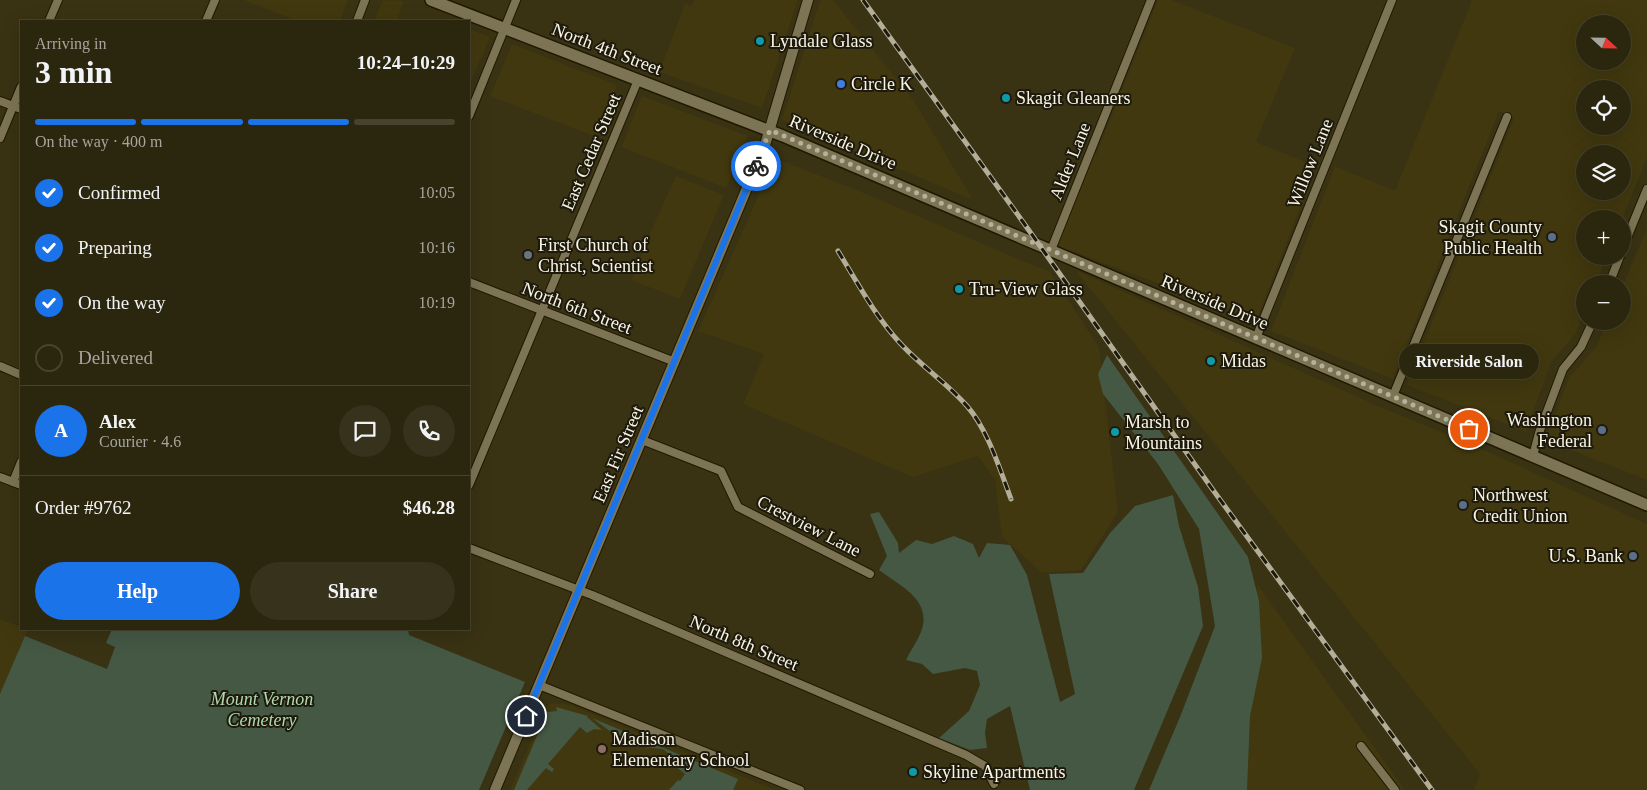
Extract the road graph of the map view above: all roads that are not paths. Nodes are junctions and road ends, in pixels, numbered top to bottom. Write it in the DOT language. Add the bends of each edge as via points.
graph roads {
  1 [pos="58,0"];
  2 [pos="215,0"];
  3 [pos="366,0"];
  4 [pos="431,0"];
  5 [pos="516,0"];
  6 [pos="808,0"];
  7 [pos="1151,0"];
  8 [pos="1392,0"];
  9 [pos="49,20"];
  10 [pos="206,20"];
  11 [pos="357,20"];
  12 [pos="505,28"];
  13 [pos="638,80"];
  14 [pos="20,89"];
  15 [pos="0,101"];
  16 [pos="13,106"];
  17 [pos="20,109"];
  18 [pos="470,114"];
  19 [pos="1507,118"];
  20 [pos="770,130"];
  21 [pos="0,138"];
  22 [pos="1647,190"];
  23 [pos="1631,228"];
  24 [pos="1051,250"];
  25 [pos="470,282"];
  26 [pos="541,310"];
  27 [pos="1589,330"];
  28 [pos="1256,338"];
  29 [pos="675,362"];
  30 [pos="0,366"];
  31 [pos="20,375"];
  32 [pos="1392,396"];
  33 [pos="642,440"];
  34 [pos="1533,456"];
  35 [pos="20,464"];
  36 [pos="0,477"];
  37 [pos="13,482"];
  38 [pos="470,483"];
  39 [pos="20,485"];
  40 [pos="1647,505"];
  41 [pos="470,548"];
  42 [pos="870,574"];
  43 [pos="579,590"];
  44 [pos="539,685"];
  45 [pos="1361,746"];
  46 [pos="994,784"];
  47 [pos="495,790"];
  48 [pos="800,790"];
  49 [pos="1395,790"];
  1 -- 9 [label="street"];
  2 -- 10 [label="street"];
  3 -- 11 [label="street"];
  4 -- 12 [label="main road, North 4th Street"];
  5 -- 12 [label="street"];
  6 -- 20 [label="street, East Fir Street"];
  7 -- 24 [label="street, Alder Lane"];
  8 -- 28 [label="street, Willow Lane"];
  12 -- 13 [label="main road, North 4th Street"];
  12 -- 18 [label="street"];
  13 -- 20 [label="main road, North 4th Street"];
  13 -- 26 [label="street, East Cedar Street"];
  14 -- 16 [label="street"];
  15 -- 16 [label="street"];
  16 -- 17 [label="street"];
  16 -- 21 [label="street"];
  19 -- 32 [label="street"];
  20 -- 24 [label="main road, Riverside Drive"];
  20 -- 29 [label="street, East Fir Street"];
  22 -- 23 [label="street"];
  24 -- 28 [label="main road, Riverside Drive"];
  25 -- 26 [label="street, North 6th Street"];
  26 -- 29 [label="street, North 6th Street"];
  26 -- 38 [label="street, East Cedar Street"];
  27 -- 34 [label="street" via="1581,347 1563,369"];
  28 -- 32 [label="main road, Riverside Drive"];
  29 -- 33 [label="street, East Fir Street"];
  30 -- 31 [label="street"];
  32 -- 34 [label="main road, Riverside Drive"];
  33 -- 42 [label="street, Crestview Lane" via="721,471 738,507"];
  33 -- 43 [label="street, East Fir Street"];
  34 -- 40 [label="main road, Riverside Drive"];
  35 -- 37 [label="street"];
  36 -- 37 [label="street"];
  37 -- 39 [label="street"];
  41 -- 43 [label="street, North 8th Street"];
  43 -- 44 [label="street, East Fir Street"];
  43 -- 46 [label="street, North 8th Street" via="966,755 985,766"];
  44 -- 47 [label="street, East Fir Street"];
  44 -- 48 [label="street"];
  45 -- 49 [label="street"];
}
